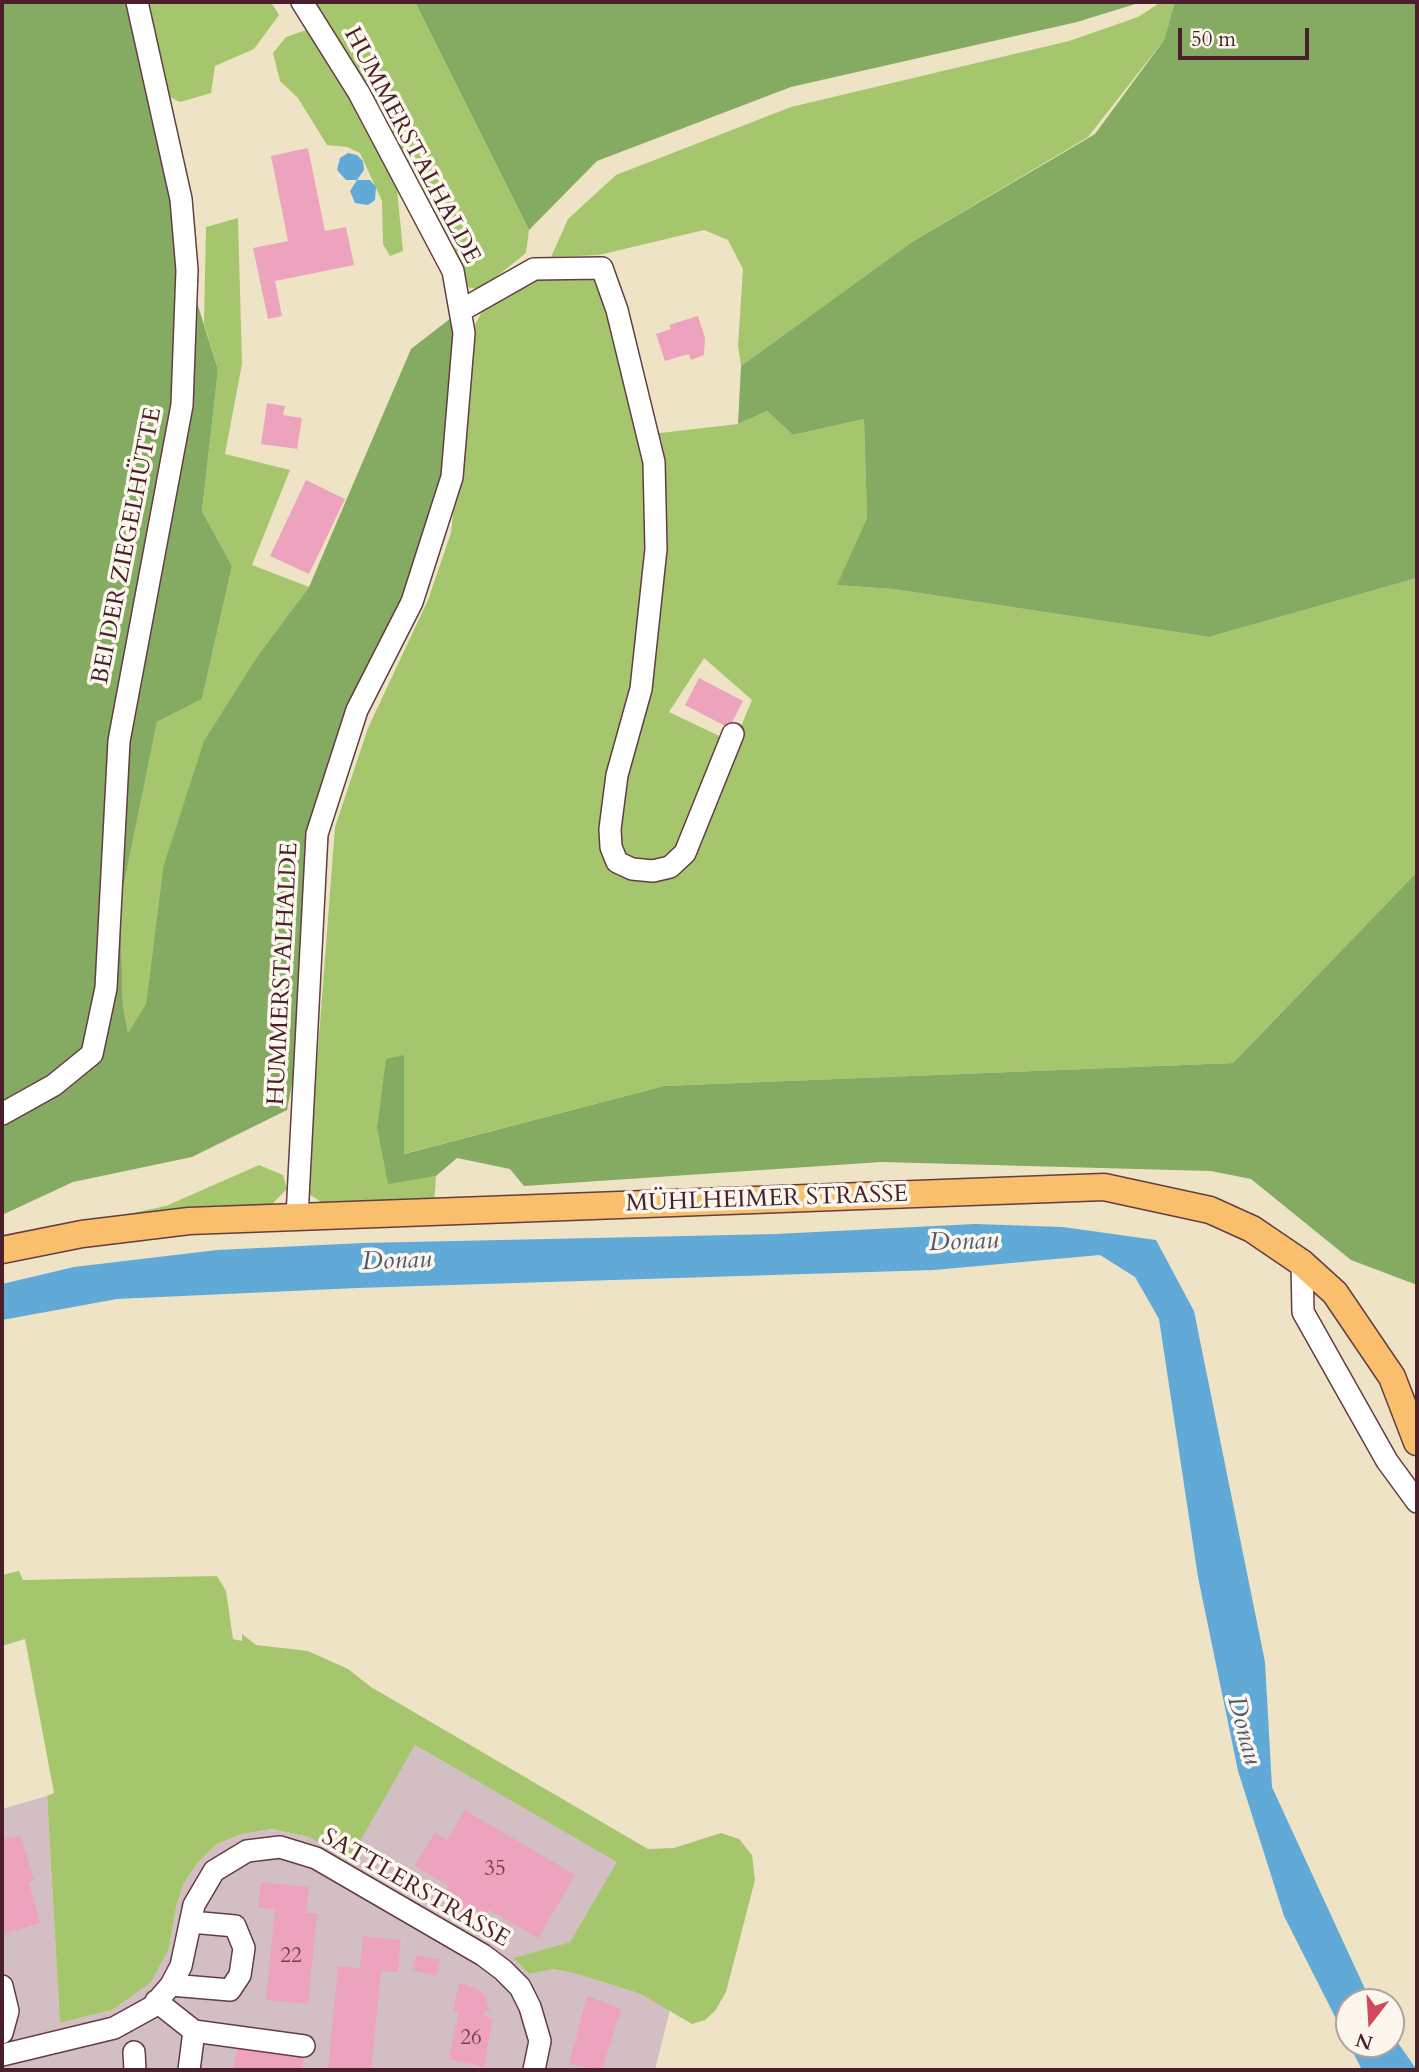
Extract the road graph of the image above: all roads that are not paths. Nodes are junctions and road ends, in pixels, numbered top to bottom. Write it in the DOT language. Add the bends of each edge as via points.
graph roads {
  1 [pos="137,2"];
  2 [pos="302,2"];
  3 [pos="460,311"];
  4 [pos="733,734"];
  5 [pos="2,1114"];
  6 [pos="297,1217"];
  7 [pos="2,1250"];
  8 [pos="1302,1263"];
  9 [pos="1417,1442"];
  10 [pos="1417,1502"];
  11 [pos="191,1922"];
  12 [pos="2,1986"];
  13 [pos="164,1993"];
  14 [pos="194,2031"];
  15 [pos="2,2033"];
  16 [pos="304,2046"];
  17 [pos="2,2055"];
  18 [pos="189,2070"];
  19 [pos="534,2070"];
  1 -- 5 [label="street, BEI DER ZIEGELHÜTTE" via="181,199 187,270 182,405 119,741 106,988 92,1054 54,1085"];
  2 -- 3 [label="street, HUMMERSTALHALDE" via="359,93 453,271"];
  3 -- 4 [label="street" via="534,269 602,268 617,310 654,462 656,549 641,689 617,775 610,829 617,862 653,871 670,867 685,853"];
  3 -- 6 [label="street, HUMMERSTALHALDE" via="464,333 452,477 412,602 357,710 317,834"];
  6 -- 7 [label="main road, MÜHLHEIMER STRASSE" via="189,1221 82,1234"];
  6 -- 8 [label="main road, MÜHLHEIMER STRASSE" via="1104,1187 1210,1210 1252,1228"];
  8 -- 9 [label="main road, MÜHLHEIMER STRASSE" via="1335,1293 1392,1377"];
  8 -- 10 [label="street" via="1303,1312 1387,1461"];
  11 -- 13 [label="street, SATTLERSTRASSE" via="181,1966"];
  11 -- 13 [label="street" via="235,1926 244,1948 240,1975 230,1990"];
  11 -- 19 [label="street, SATTLERSTRASSE" via="194,1905 214,1871 247,1851 279,1847 316,1858 483,1955 520,1987 540,2041"];
  12 -- 15 [label="street" via="8,2011"];
  13 -- 14 [label="street"];
  13 -- 17 [label="street" via="152,2007 114,2028"];
  14 -- 16 [label="street"];
  14 -- 18 [label="street"];
}
